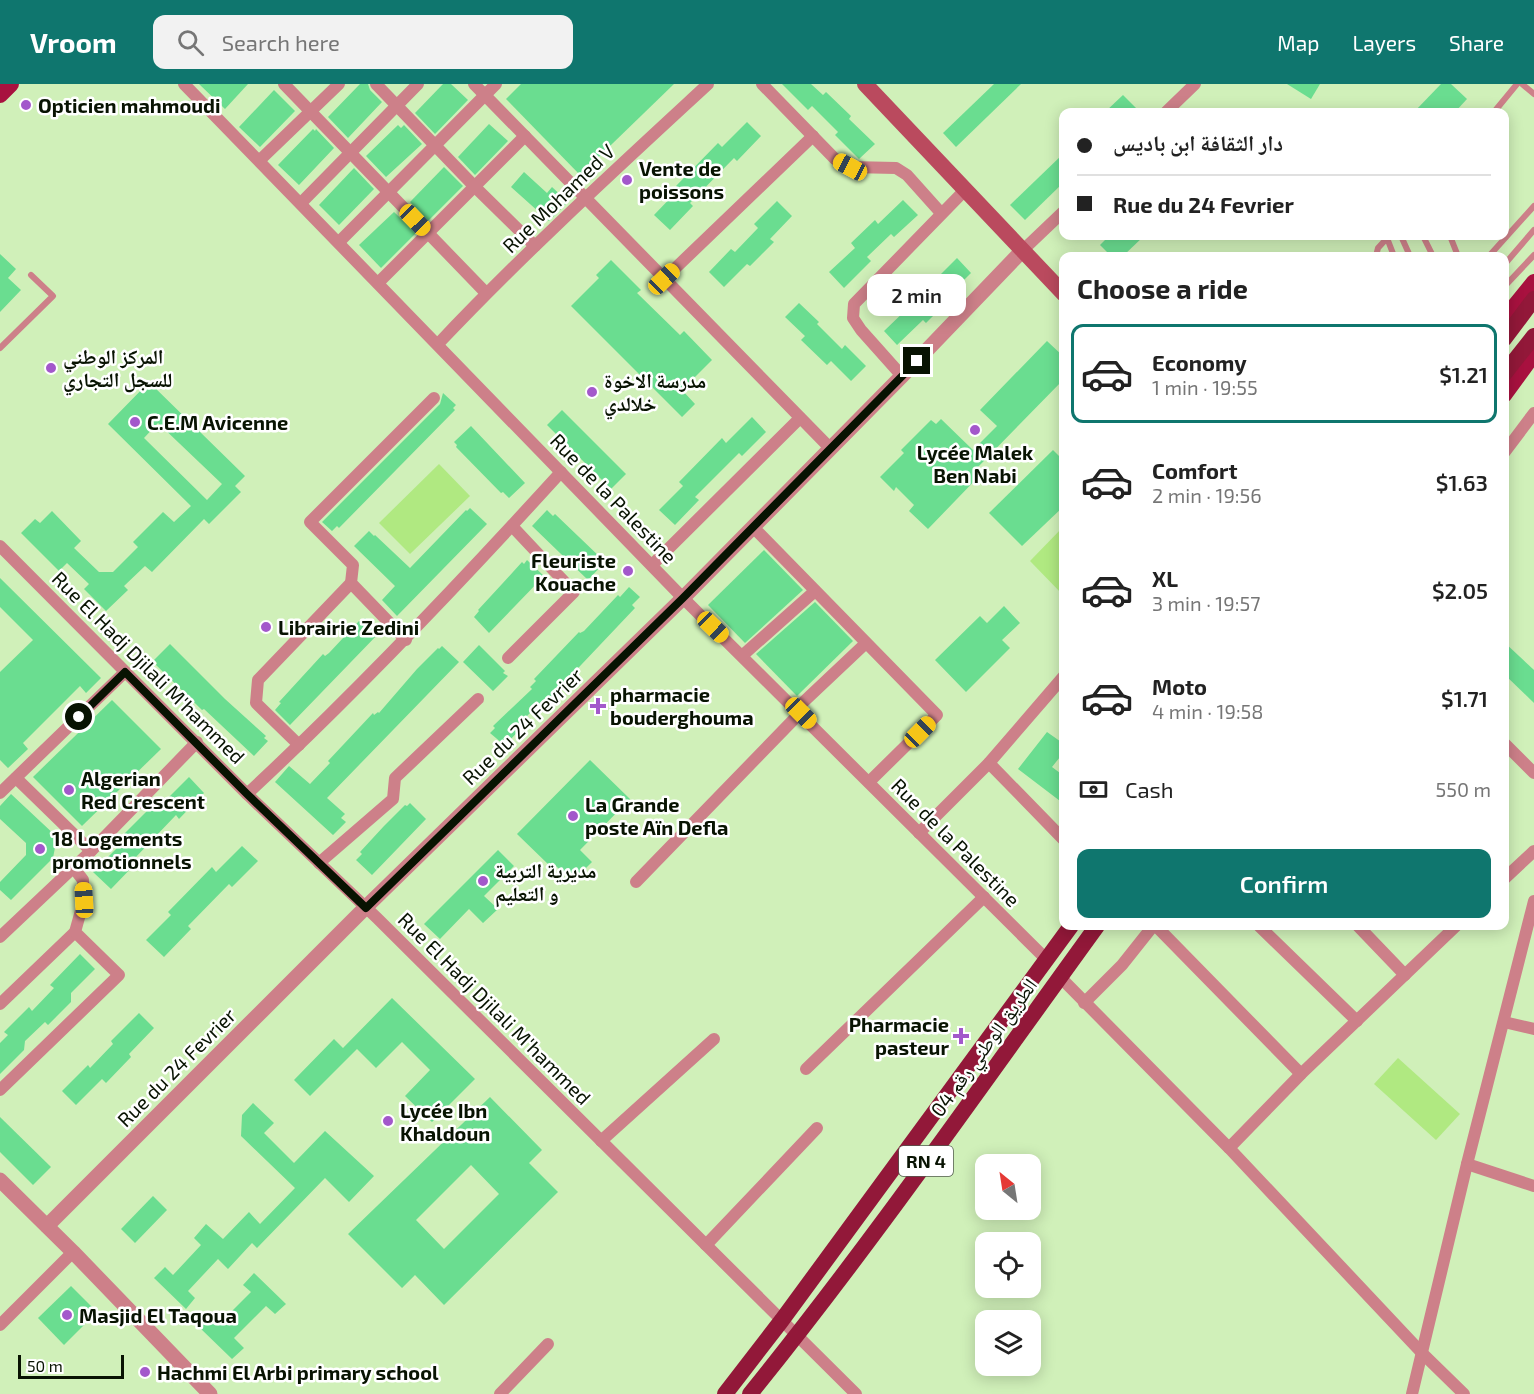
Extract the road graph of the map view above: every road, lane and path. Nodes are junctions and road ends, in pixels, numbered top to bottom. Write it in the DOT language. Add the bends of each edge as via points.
graph roads {
  1 [pos="11,84"];
  2 [pos="184,84"];
  3 [pos="284,84"];
  4 [pos="339,84"];
  5 [pos="376,84"];
  6 [pos="418,84"];
  7 [pos="474,84"];
  8 [pos="496,84"];
  9 [pos="708,84"];
  10 [pos="762,84"];
  11 [pos="865,84"];
  12 [pos="1195,84"];
  13 [pos="1517,84"];
  14 [pos="1522,84"];
  15 [pos="1534,94"];
  16 [pos="0,95"];
  17 [pos="485,95"];
  18 [pos="396,106"];
  19 [pos="1170,108"];
  20 [pos="1497,108"];
  21 [pos="311,111"];
  22 [pos="525,136"];
  23 [pos="813,136"];
  24 [pos="435,145"];
  25 [pos="350,153"];
  26 [pos="260,160"];
  27 [pos="475,187"];
  28 [pos="966,189"];
  29 [pos="389,193"];
  30 [pos="584,198"];
  31 [pos="300,203"];
  32 [pos="1534,207"];
  33 [pos="941,213"];
  34 [pos="1059,216"];
  35 [pos="1534,230"];
  36 [pos="428,234"];
  37 [pos="1509,234"];
  38 [pos="1504,240"];
  39 [pos="339,242"];
  40 [pos="535,246"];
  41 [pos="1022,251"];
  42 [pos="1493,252"];
  43 [pos="1534,255"];
  44 [pos="1509,259"];
  45 [pos="31,275"];
  46 [pos="664,279"];
  47 [pos="1509,282"];
  48 [pos="1534,282"];
  49 [pos="378,283"];
  50 [pos="1059,289"];
  51 [pos="486,293"];
  52 [pos="1534,299"];
  53 [pos="1509,311"];
  54 [pos="1509,332"];
  55 [pos="1534,336"];
  56 [pos="438,344"];
  57 [pos="0,348"];
  58 [pos="1534,354"];
  59 [pos="1509,368"];
  60 [pos="902,376"];
  61 [pos="1509,388"];
  62 [pos="434,398"];
  63 [pos="1534,413"];
  64 [pos="800,418"];
  65 [pos="1509,446"];
  66 [pos="830,448"];
  67 [pos="561,472"];
  68 [pos="512,526"];
  69 [pos="753,527"];
  70 [pos="0,546"];
  71 [pos="652,565"];
  72 [pos="351,583"];
  73 [pos="814,591"];
  74 [pos="683,598"];
  75 [pos="406,640"];
  76 [pos="866,643"];
  77 [pos="742,656"];
  78 [pos="508,658"];
  79 [pos="125,672"];
  80 [pos="1059,682"];
  81 [pos="478,699"];
  82 [pos="799,711"];
  83 [pos="197,742"];
  84 [pos="299,746"];
  85 [pos="1509,747"];
  86 [pos="990,763"];
  87 [pos="1534,773"];
  88 [pos="16,778"];
  89 [pos="869,782"];
  90 [pos="0,793"];
  91 [pos="247,794"];
  92 [pos="919,833"];
  93 [pos="1059,835"];
  94 [pos="91,851"];
  95 [pos="1534,851"];
  96 [pos="319,863"];
  97 [pos="73,867"];
  98 [pos="1509,874"];
  99 [pos="636,882"];
  100 [pos="984,897"];
  101 [pos="1534,901"];
  102 [pos="366,908"];
  103 [pos="1068,930"];
  104 [pos="1094,930"];
  105 [pos="1152,930"];
  106 [pos="1159,930"];
  107 [pos="1263,930"];
  108 [pos="1362,930"];
  109 [pos="1449,930"];
  110 [pos="75,932"];
  111 [pos="0,937"];
  112 [pos="1046,959"];
  113 [pos="1405,975"];
  114 [pos="1060,977"];
  115 [pos="1084,1002"];
  116 [pos="0,1004"];
  117 [pos="1357,1021"];
  118 [pos="1504,1022"];
  119 [pos="1534,1029"];
  120 [pos="714,1039"];
  121 [pos="806,1069"];
  122 [pos="1301,1074"];
  123 [pos="0,1090"];
  124 [pos="817,1128"];
  125 [pos="602,1141"];
  126 [pos="1228,1148"];
  127 [pos="1467,1164"];
  128 [pos="0,1180"];
  129 [pos="1534,1186"];
  130 [pos="46,1226"];
  131 [pos="706,1245"];
  132 [pos="73,1252"];
  133 [pos="782,1320"];
  134 [pos="0,1325"];
  135 [pos="803,1341"];
  136 [pos="548,1344"];
  137 [pos="1422,1353"];
  138 [pos="210,1394"];
  139 [pos="500,1394"];
  140 [pos="725,1394"];
  141 [pos="750,1394"];
  142 [pos="856,1394"];
  143 [pos="1412,1394"];
  144 [pos="1464,1394"];
  1 -- 16 [label="main road"];
  2 -- 26 [label="street, Rue de la Palestine"];
  3 -- 21 [label="street"];
  4 -- 21 [label="street"];
  5 -- 18 [label="street"];
  6 -- 18 [label="street"];
  7 -- 17 [label="street"];
  8 -- 17 [label="street"];
  9 -- 30 [label="street, Rue Mohamed V"];
  10 -- 23 [label="street"];
  11 -- 28 [label="main road"];
  12 -- 19 [label="street"];
  13 -- 20 [label="lane"];
  14 -- 15 [label="lane"];
  17 -- 22 [label="street"];
  17 -- 24 [label="street"];
  18 -- 24 [label="street"];
  18 -- 25 [label="street"];
  21 -- 25 [label="street"];
  21 -- 26 [label="street"];
  22 -- 27 [label="street"];
  22 -- 30 [label="street"];
  23 -- 33 [label="street" via="835,159 850,167 896,168"];
  23 -- 46 [label="street"];
  24 -- 27 [label="street"];
  24 -- 29 [label="street"];
  25 -- 29 [label="street"];
  25 -- 31 [label="street"];
  26 -- 31 [label="street, Rue de la Palestine"];
  27 -- 36 [label="street"];
  27 -- 40 [label="street"];
  28 -- 33 [label="street"];
  28 -- 41 [label="main road"];
  29 -- 36 [label="street"];
  29 -- 39 [label="street"];
  30 -- 40 [label="street, Rue Mohamed V"];
  30 -- 46 [label="street"];
  31 -- 39 [label="street, Rue de la Palestine"];
  32 -- 37 [label="lane"];
  33 -- 60 [label="street" via="854,304 853,318"];
  34 -- 41 [label="street"];
  35 -- 44 [label="lane"];
  36 -- 49 [label="street"];
  36 -- 51 [label="street"];
  38 -- 42 [label="lane"];
  39 -- 49 [label="street, Rue de la Palestine"];
  40 -- 51 [label="street, Rue Mohamed V"];
  41 -- 50 [label="main road"];
  41 -- 60 [label="street, Rue du 24 Fevrier"];
  43 -- 47 [label="lane"];
  45 -- 57 [label="lane" via="52,296"];
  46 -- 64 [label="street"];
  48 -- 53 [label="main road"];
  49 -- 56 [label="street, Rue de la Palestine"];
  51 -- 56 [label="street, Rue Mohamed V"];
  52 -- 54 [label="highway"];
  55 -- 59 [label="highway"];
  56 -- 67 [label="street, Rue de la Palestine"];
  58 -- 61 [label="main road"];
  60 -- 66 [label="street, Rue du 24 Fevrier"];
  62 -- 72 [label="street" via="310,522 353,565"];
  63 -- 65 [label="street"];
  64 -- 66 [label="street"];
  64 -- 71 [label="street"];
  66 -- 69 [label="street, Rue du 24 Fevrier"];
  67 -- 68 [label="street"];
  67 -- 71 [label="street, Rue de la Palestine"];
  68 -- 75 [label="street"];
  68 -- 78 [label="street" via="574,592"];
  69 -- 73 [label="street"];
  69 -- 74 [label="street, Rue du 24 Fevrier"];
  70 -- 79 [label="street, Rue El Hadj Djilali M'hammed"];
  71 -- 74 [label="street, Rue de la Palestine"];
  72 -- 75 [label="street"];
  72 -- 84 [label="street" via="258,680 256,703"];
  73 -- 76 [label="street"];
  73 -- 77 [label="street"];
  74 -- 77 [label="street, Rue de la Palestine"];
  74 -- 102 [label="street, Rue du 24 Fevrier"];
  75 -- 84 [label="street"];
  76 -- 82 [label="street"];
  76 -- 89 [label="street" via="937,715"];
  77 -- 82 [label="street, Rue de la Palestine"];
  79 -- 83 [label="street, Rue El Hadj Djilali M'hammed"];
  79 -- 88 [label="street"];
  80 -- 86 [label="street"];
  81 -- 96 [label="street" via="395,778 393,800"];
  82 -- 89 [label="street, Rue de la Palestine"];
  82 -- 99 [label="street"];
  83 -- 91 [label="street, Rue El Hadj Djilali M'hammed"];
  83 -- 94 [label="street"];
  84 -- 91 [label="street"];
  85 -- 87 [label="street"];
  86 -- 92 [label="street"];
  86 -- 93 [label="street"];
  88 -- 90 [label="street"];
  88 -- 94 [label="street"];
  89 -- 92 [label="street, Rue de la Palestine"];
  91 -- 96 [label="street, Rue El Hadj Djilali M'hammed"];
  92 -- 100 [label="street, Rue de la Palestine"];
  94 -- 97 [label="street"];
  95 -- 98 [label="street"];
  96 -- 102 [label="street, Rue El Hadj Djilali M'hammed"];
  97 -- 110 [label="street" via="83,880 84,900"];
  97 -- 111 [label="street"];
  100 -- 112 [label="street, Rue de la Palestine"];
  100 -- 121 [label="street"];
  101 -- 118 [label="street"];
  102 -- 125 [label="street, Rue El Hadj Djilali M'hammed"];
  102 -- 130 [label="street, Rue du 24 Fevrier"];
  103 -- 112 [label="highway, الطريق الوطني رقم 04 / RN 4"];
  104 -- 114 [label="highway, الطريق الوطني رقم 04 / RN 4"];
  105 -- 115 [label="street"];
  106 -- 122 [label="street"];
  107 -- 117 [label="street"];
  108 -- 113 [label="street"];
  109 -- 113 [label="street"];
  110 -- 116 [label="street"];
  110 -- 123 [label="street" via="118,975"];
  112 -- 133 [label="highway, الطريق الوطني رقم 04 / RN 4"];
  113 -- 117 [label="street"];
  114 -- 115 [label="street"];
  114 -- 135 [label="highway, الطريق الوطني رقم 04 / RN 4"];
  115 -- 126 [label="street"];
  117 -- 122 [label="street"];
  118 -- 119 [label="street"];
  118 -- 127 [label="street"];
  120 -- 125 [label="street"];
  122 -- 126 [label="street"];
  124 -- 131 [label="street"];
  125 -- 131 [label="street, Rue El Hadj Djilali M'hammed"];
  126 -- 137 [label="street"];
  127 -- 129 [label="street"];
  127 -- 137 [label="street"];
  128 -- 130 [label="street"];
  130 -- 132 [label="street"];
  131 -- 133 [label="street, Rue El Hadj Djilali M'hammed"];
  132 -- 134 [label="street"];
  132 -- 138 [label="street"];
  133 -- 135 [label="street, Rue El Hadj Djilali M'hammed"];
  133 -- 140 [label="highway, الطريق الوطني رقم 04 / RN 4"];
  135 -- 141 [label="highway, الطريق الوطني رقم 04 / RN 4"];
  135 -- 142 [label="street, Rue El Hadj Djilali M'hammed"];
  136 -- 139 [label="street"];
  137 -- 143 [label="street"];
  137 -- 144 [label="street"];
}
